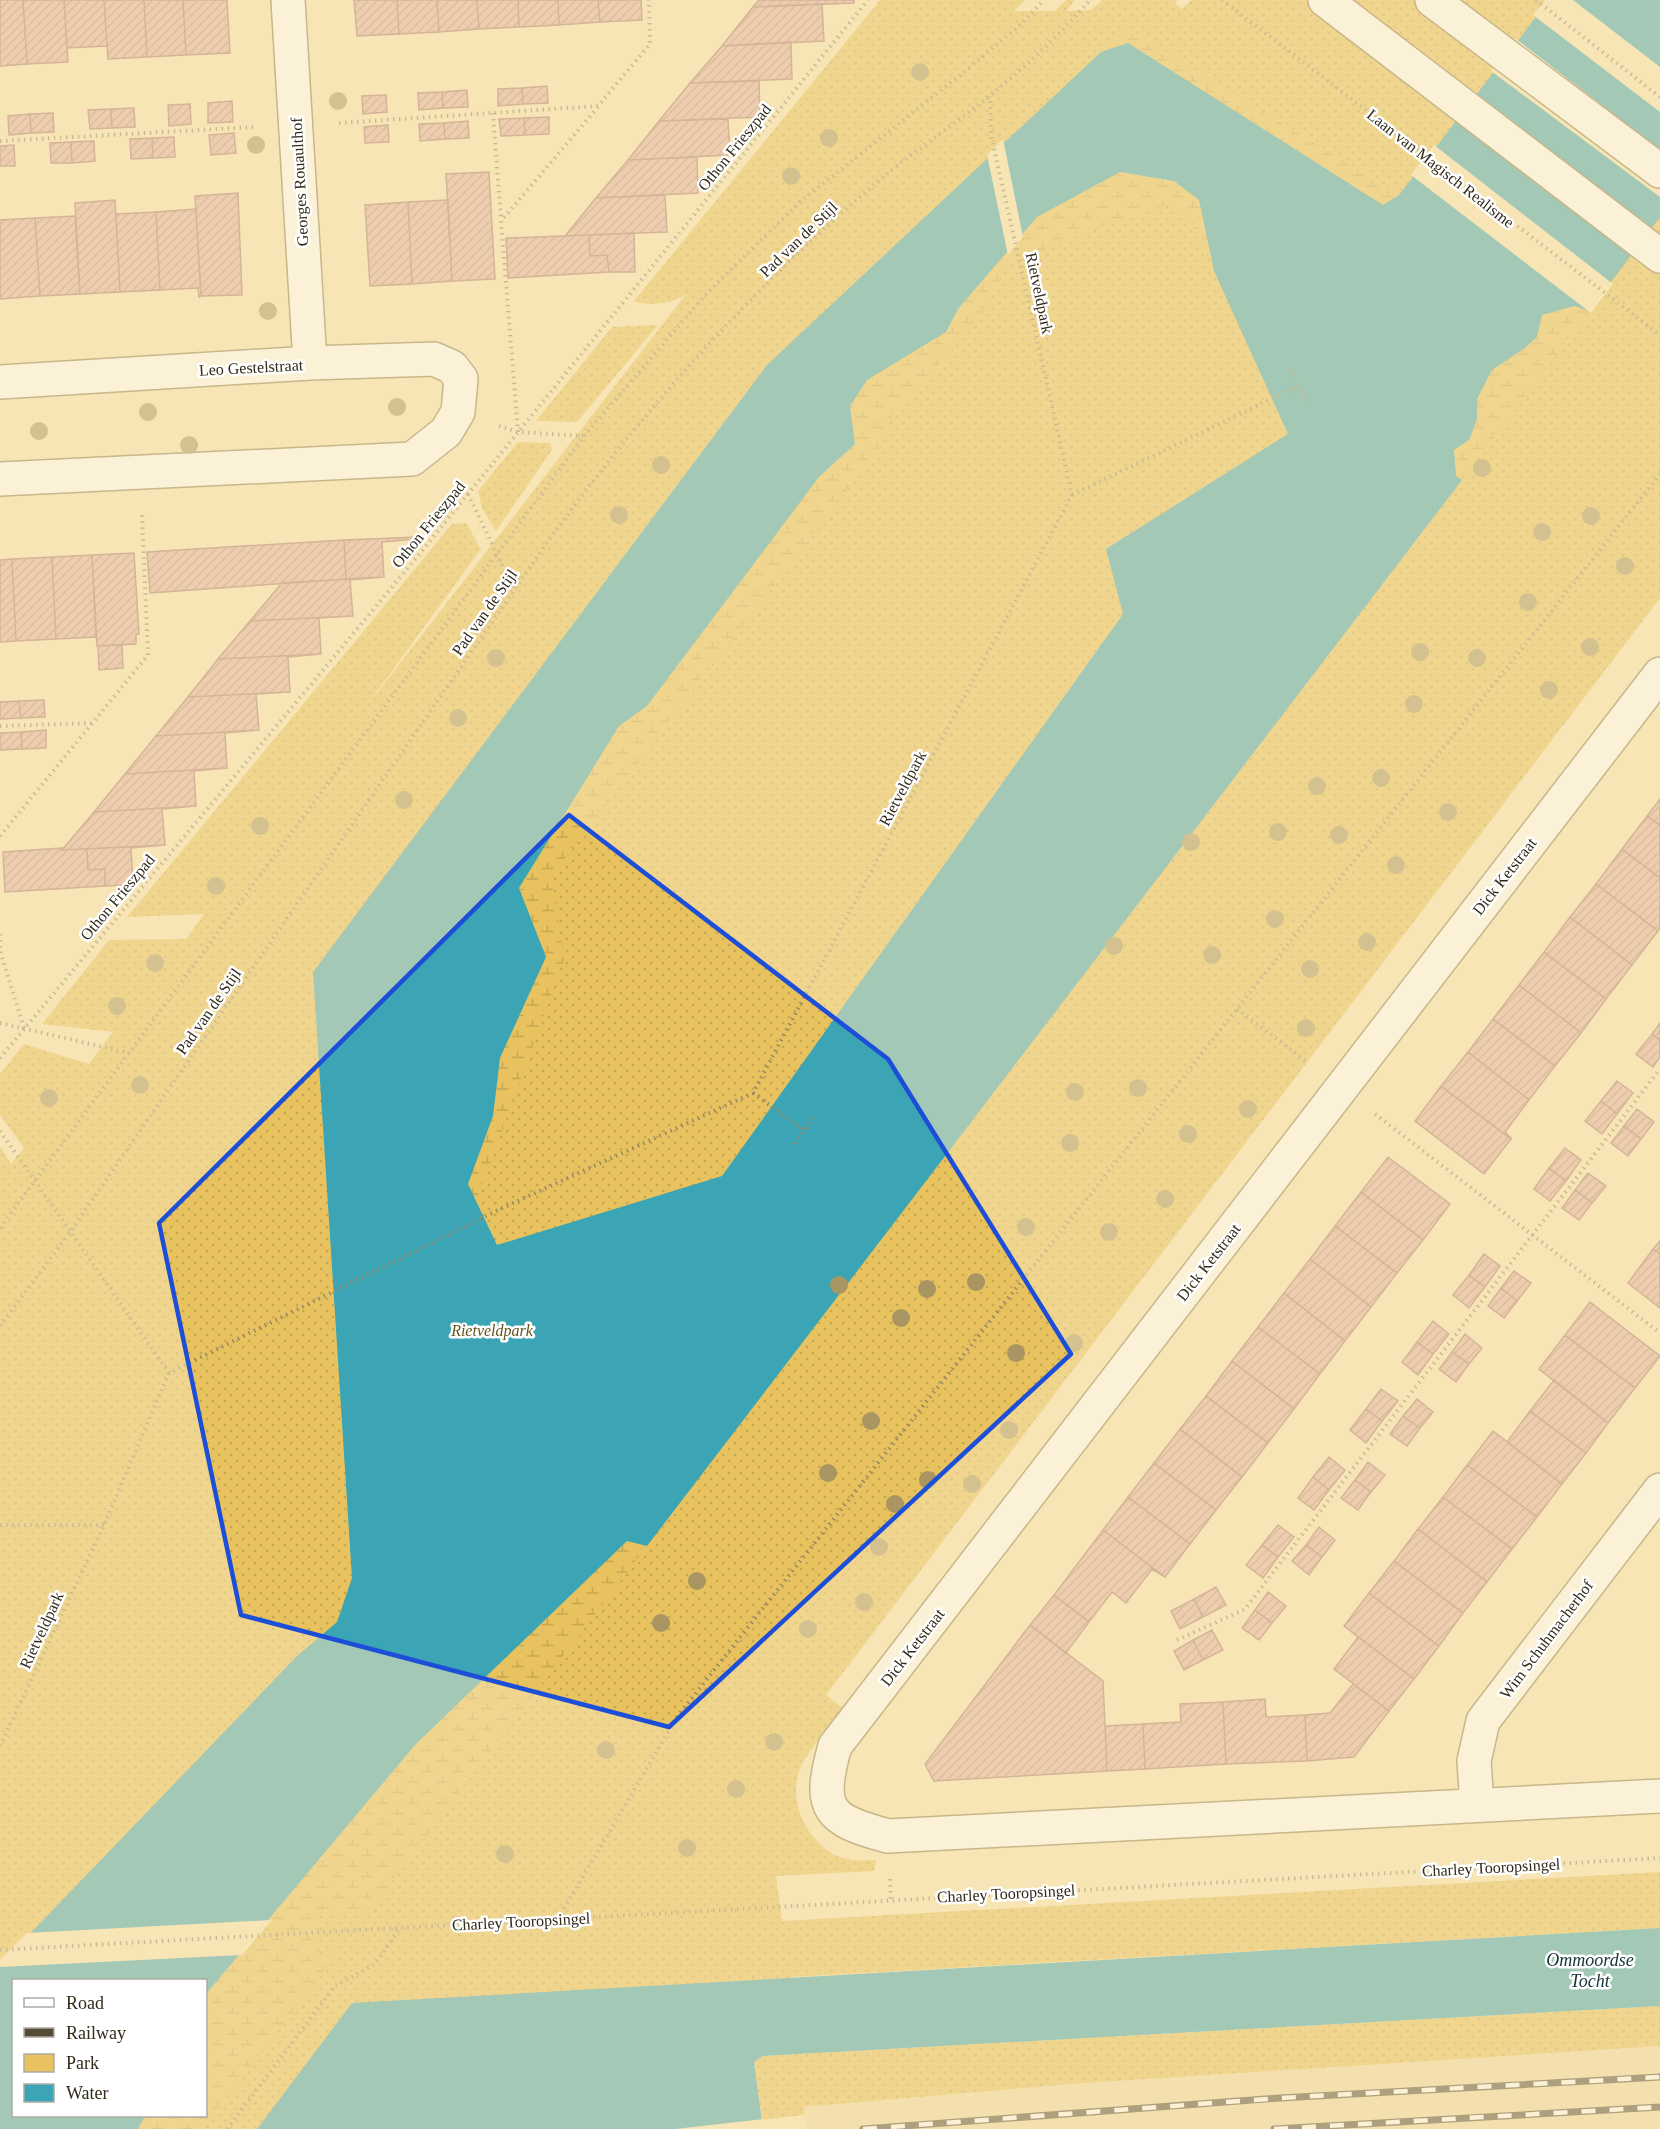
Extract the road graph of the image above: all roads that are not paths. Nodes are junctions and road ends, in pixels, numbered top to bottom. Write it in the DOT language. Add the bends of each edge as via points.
graph roads {
  1 [pos="288,0"];
  2 [pos="1325,0"];
  3 [pos="1432,0"];
  4 [pos="1660,171"];
  5 [pos="1656,253"];
  6 [pos="310,363"];
  7 [pos="0,382"];
  8 [pos="0,479"];
  9 [pos="1660,674"];
  10 [pos="1660,1490"];
  11 [pos="1660,1796"];
  12 [pos="1477,1805"];
  1 -- 6 [label="street, Georges Rouaulthof"];
  2 -- 5 [label="street"];
  3 -- 4 [label="street"];
  6 -- 7 [label="street, Leo Gestelstraat"];
  6 -- 8 [label="street, Leo Gestelstraat" via="434,359 452,367 461,379 458,412 446,432 412,459"];
  9 -- 12 [label="street, Dick Ketstraat" via="835,1746 826,1787 829,1805 840,1819 888,1836"];
  10 -- 12 [label="street, Wim Schuhmacherhof" via="1484,1721 1474,1761"];
  11 -- 12 [label="street"];
}
